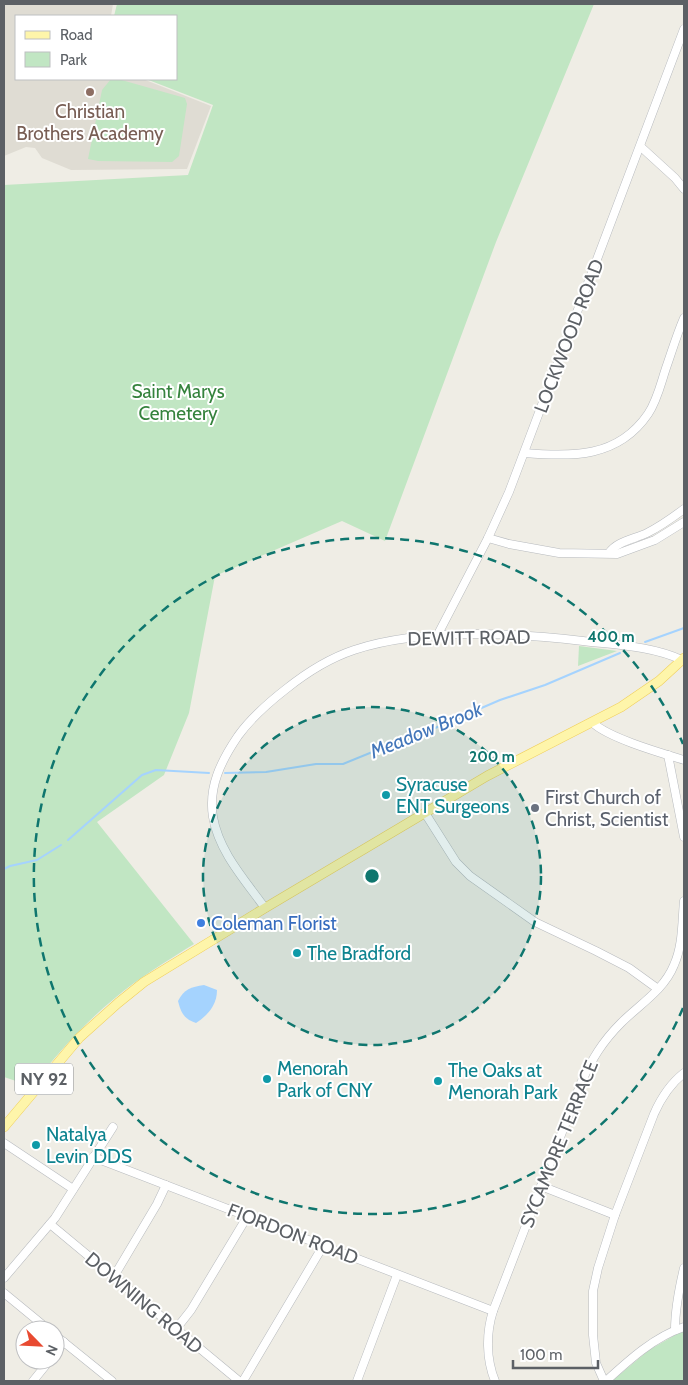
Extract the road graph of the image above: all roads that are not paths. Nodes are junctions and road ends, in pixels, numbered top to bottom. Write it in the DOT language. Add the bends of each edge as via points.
graph roads {
  1 [pos="684,29"];
  2 [pos="641,147"];
  3 [pos="684,189"];
  4 [pos="684,318"];
  5 [pos="525,453"];
  6 [pos="684,509"];
  7 [pos="684,522"];
  8 [pos="488,538"];
  9 [pos="609,553"];
  10 [pos="437,636"];
  11 [pos="683,659"];
  12 [pos="593,723"];
  13 [pos="668,755"];
  14 [pos="684,760"];
  15 [pos="425,813"];
  16 [pos="684,837"];
  17 [pos="684,901"];
  18 [pos="265,908"];
  19 [pos="682,944"];
  20 [pos="658,989"];
  21 [pos="684,1073"];
  22 [pos="112,1126"];
  23 [pos="4,1127"];
  24 [pos="4,1143"];
  25 [pos="93,1157"];
  26 [pos="166,1185"];
  27 [pos="541,1186"];
  28 [pos="73,1189"];
  29 [pos="615,1215"];
  30 [pos="246,1217"];
  31 [pos="50,1224"];
  32 [pos="323,1246"];
  33 [pos="684,1268"];
  34 [pos="397,1275"];
  35 [pos="4,1278"];
  36 [pos="113,1278"];
  37 [pos="4,1293"];
  38 [pos="493,1311"];
  39 [pos="37,1320"];
  40 [pos="684,1327"];
  41 [pos="176,1329"];
  42 [pos="675,1330"];
  43 [pos="65,1343"];
  44 [pos="41,1370"];
  45 [pos="32,1381"];
  46 [pos="112,1381"];
  47 [pos="241,1381"];
  48 [pos="359,1381"];
  49 [pos="495,1381"];
  50 [pos="605,1381"];
  1 -- 2 [label="street, LOCKWOOD ROAD"];
  2 -- 3 [label="street"];
  2 -- 5 [label="street, LOCKWOOD ROAD"];
  4 -- 5 [label="street" via="651,409 635,429 614,444 581,455"];
  5 -- 8 [label="street, LOCKWOOD ROAD"];
  6 -- 9 [label="street" via="646,534 613,547"];
  7 -- 9 [label="street" via="655,540 617,554"];
  8 -- 9 [label="street" via="559,552"];
  8 -- 10 [label="street, LOCKWOOD ROAD"];
  10 -- 11 [label="street, DEWITT ROAD" via="551,638 658,651"];
  10 -- 18 [label="street, DEWITT ROAD" via="388,641 326,662 275,697 254,716 231,746 214,782 213,819 229,859"];
  11 -- 12 [label="main road, NY 92" via="638,696"];
  12 -- 13 [label="street" via="613,735"];
  12 -- 15 [label="main road, NY 92" via="487,776"];
  13 -- 14 [label="street"];
  13 -- 16 [label="street"];
  15 -- 18 [label="main road, NY 92"];
  15 -- 20 [label="street" via="452,857 472,877 535,922 629,968"];
  17 -- 19 [label="street, SYCAMORE TERRACE"];
  18 -- 23 [label="main road, NY 92" via="144,982 118,1003 68,1050"];
  19 -- 20 [label="street, SYCAMORE TERRACE" via="674,966"];
  20 -- 27 [label="street, SYCAMORE TERRACE" via="621,1022 594,1055"];
  21 -- 29 [label="street" via="660,1101"];
  22 -- 25 [label="street"];
  24 -- 28 [label="street"];
  25 -- 26 [label="street, FIORDON ROAD"];
  25 -- 28 [label="street"];
  26 -- 30 [label="street, FIORDON ROAD"];
  26 -- 36 [label="street"];
  27 -- 29 [label="street"];
  27 -- 38 [label="street, SYCAMORE TERRACE"];
  28 -- 31 [label="street"];
  29 -- 50 [label="street" via="593,1291 596,1363"];
  30 -- 32 [label="street, FIORDON ROAD"];
  30 -- 41 [label="street" via="191,1310"];
  31 -- 35 [label="street"];
  31 -- 36 [label="street, DOWNING ROAD"];
  32 -- 34 [label="street, FIORDON ROAD"];
  32 -- 47 [label="street"];
  33 -- 42 [label="street"];
  34 -- 38 [label="street, FIORDON ROAD"];
  34 -- 48 [label="street"];
  36 -- 41 [label="street, DOWNING ROAD"];
  37 -- 39 [label="street"];
  38 -- 49 [label="street, SYCAMORE TERRACE" via="488,1346"];
  40 -- 42 [label="street"];
  41 -- 47 [label="street, DOWNING ROAD"];
  42 -- 50 [label="street"];
  43 -- 46 [label="street"];
  44 -- 45 [label="street"];
}
